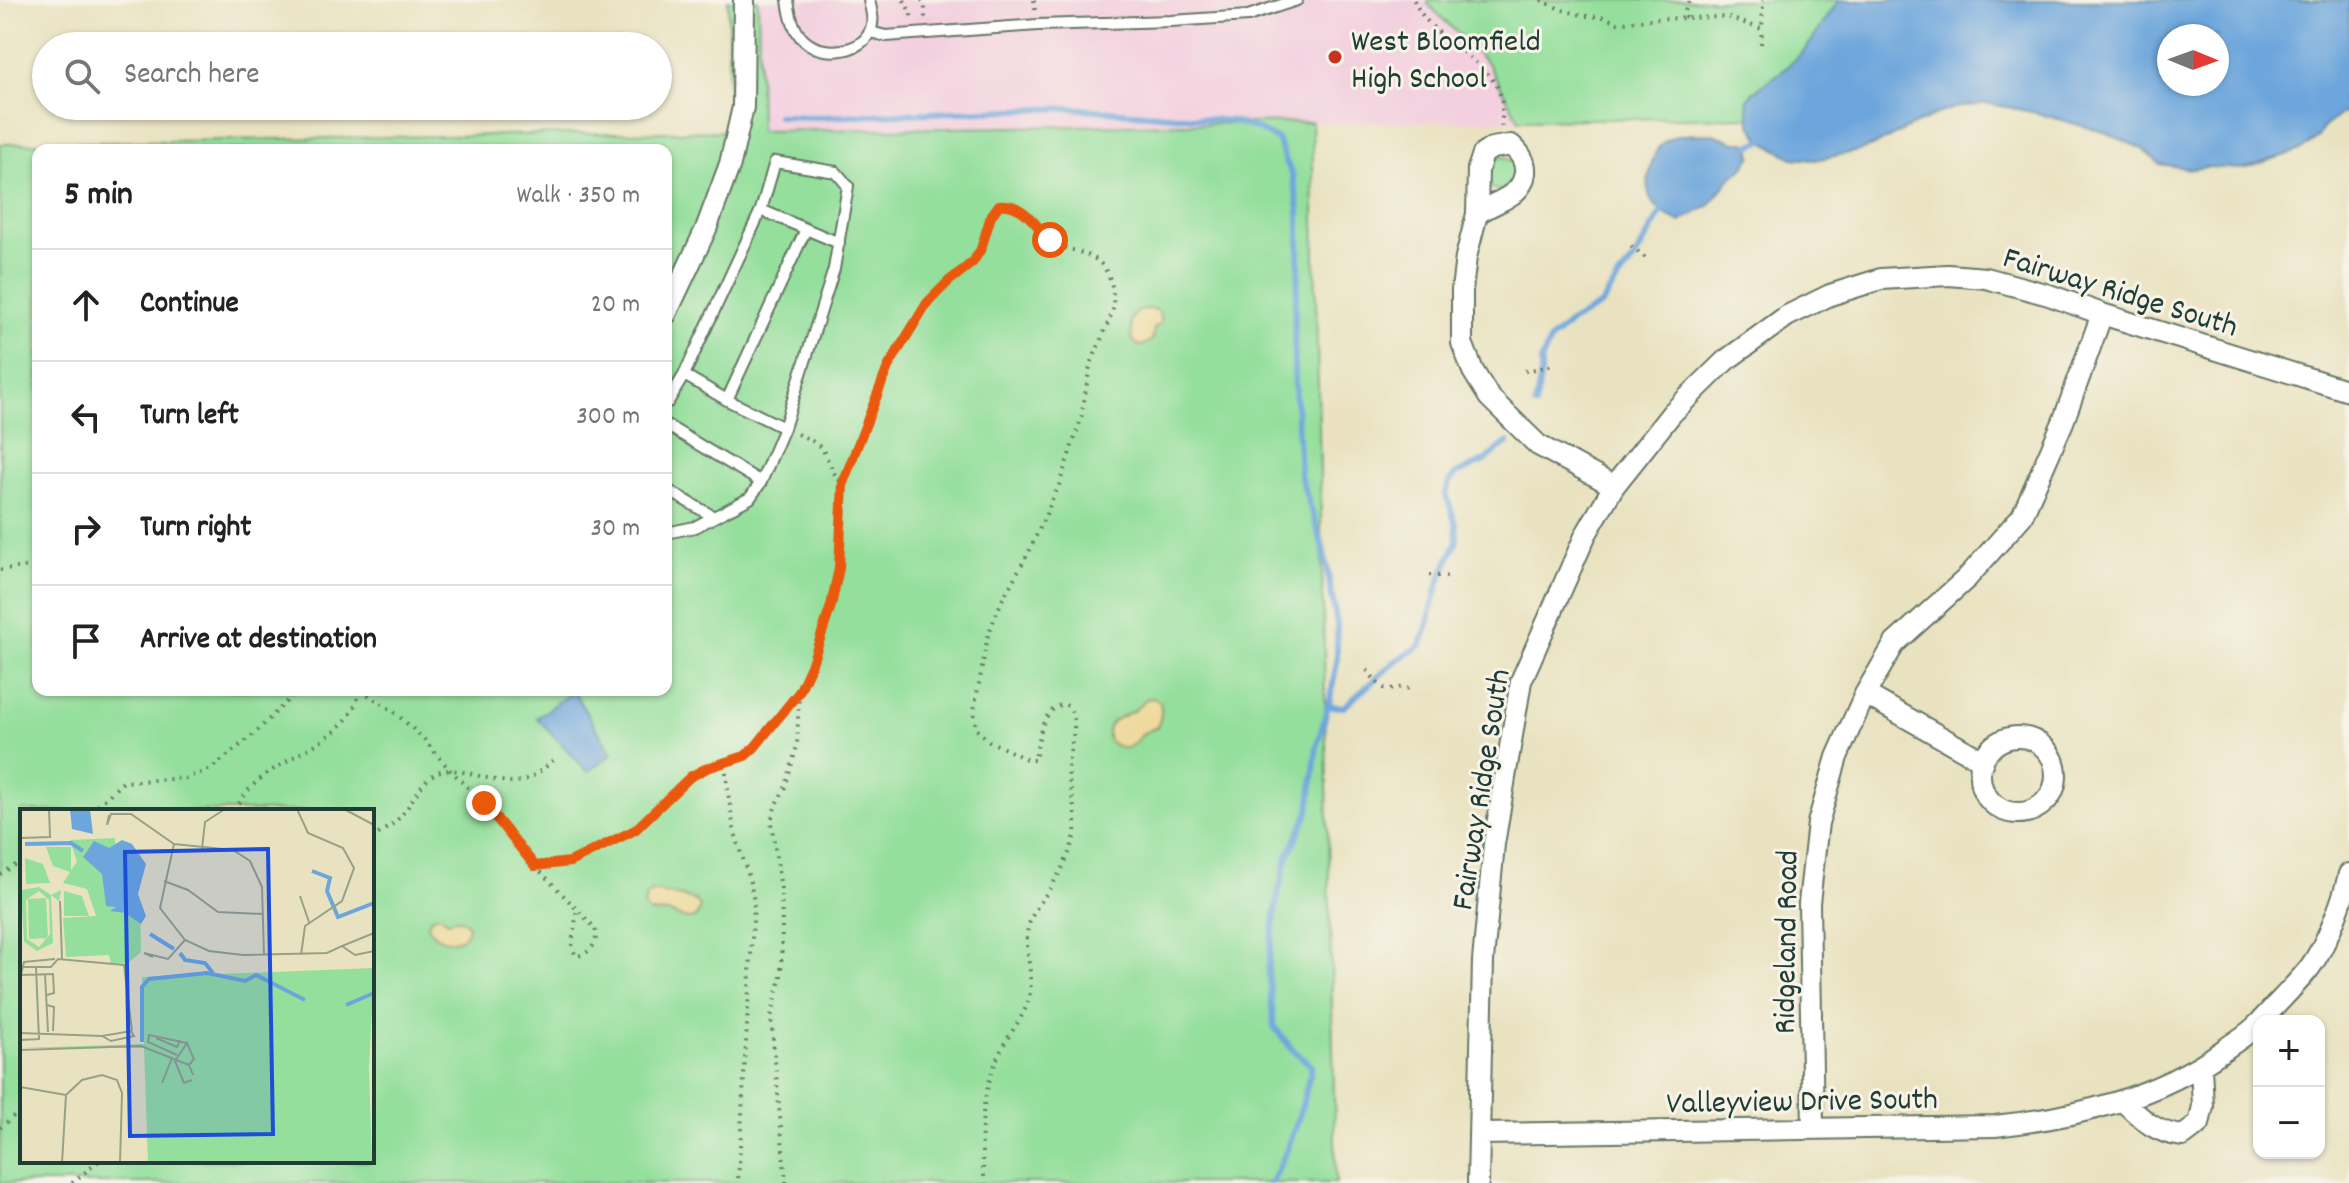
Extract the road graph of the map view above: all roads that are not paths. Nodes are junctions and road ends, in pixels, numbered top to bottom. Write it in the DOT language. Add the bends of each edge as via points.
graph roads {
  1 [pos="744,0"];
  2 [pos="788,0"];
  3 [pos="869,0"];
  4 [pos="1297,0"];
  5 [pos="870,32"];
  6 [pos="761,210"];
  7 [pos="1477,214"];
  8 [pos="806,229"];
  9 [pos="839,243"];
  10 [pos="672,301"];
  11 [pos="2102,314"];
  12 [pos="684,375"];
  13 [pos="2349,391"];
  14 [pos="672,395"];
  15 [pos="727,400"];
  16 [pos="784,428"];
  17 [pos="672,429"];
  18 [pos="761,482"];
  19 [pos="1614,486"];
  20 [pos="672,492"];
  21 [pos="714,517"];
  22 [pos="672,532"];
  23 [pos="1865,694"];
  24 [pos="1983,761"];
  25 [pos="2349,874"];
  26 [pos="2266,1015"];
  27 [pos="2253,1027"];
  28 [pos="2201,1067"];
  29 [pos="2123,1101"];
  30 [pos="1813,1128"];
  31 [pos="1479,1134"];
  32 [pos="1478,1183"];
  1 -- 10 [label="street" via="743,107 730,164"];
  2 -- 5 [label="lane" via="794,28 808,44 826,51 848,49"];
  3 -- 5 [label="lane"];
  4 -- 5 [label="lane" via="1248,16 912,35"];
  6 -- 8 [label="lane"];
  6 -- 9 [label="lane" via="775,162 836,172 848,186"];
  6 -- 12 [label="lane"];
  7 -- 7 [label="street" via="1483,154 1511,145 1523,157 1525,175 1516,192"];
  7 -- 19 [label="street" via="1462,290 1462,343 1473,371 1489,397 1538,445"];
  8 -- 9 [label="lane"];
  8 -- 15 [label="lane"];
  9 -- 16 [label="lane"];
  11 -- 13 [label="street, Fairway Ridge South"];
  11 -- 19 [label="street, Fairway Ridge South" via="1986,278 1948,275 1881,279 1830,295 1787,316 1725,361 1672,413"];
  11 -- 23 [label="street, Ridgeland Road" via="2022,516 1967,578 1895,643"];
  12 -- 14 [label="lane"];
  12 -- 15 [label="lane"];
  15 -- 16 [label="lane"];
  16 -- 18 [label="lane"];
  17 -- 18 [label="lane"];
  18 -- 21 [label="lane" via="750,498"];
  19 -- 31 [label="street, Fairway Ridge South" via="1586,534 1521,681 1494,844 1484,946"];
  20 -- 21 [label="lane"];
  21 -- 22 [label="lane"];
  23 -- 24 [label="street"];
  23 -- 30 [label="street, Ridgeland Road" via="1837,757 1818,823 1809,903"];
  25 -- 26 [label="street, Valleyview Drive South" via="2310,968"];
  27 -- 28 [label="street, Valleyview Drive South"];
  28 -- 29 [label="street, Valleyview Drive South"];
  28 -- 29 [label="street" via="2199,1124 2183,1136 2164,1134"];
  29 -- 30 [label="street, Valleyview Drive South" via="1995,1126"];
  30 -- 31 [label="street, Valleyview Drive South"];
  31 -- 32 [label="street, Fairway Ridge South"];
}
